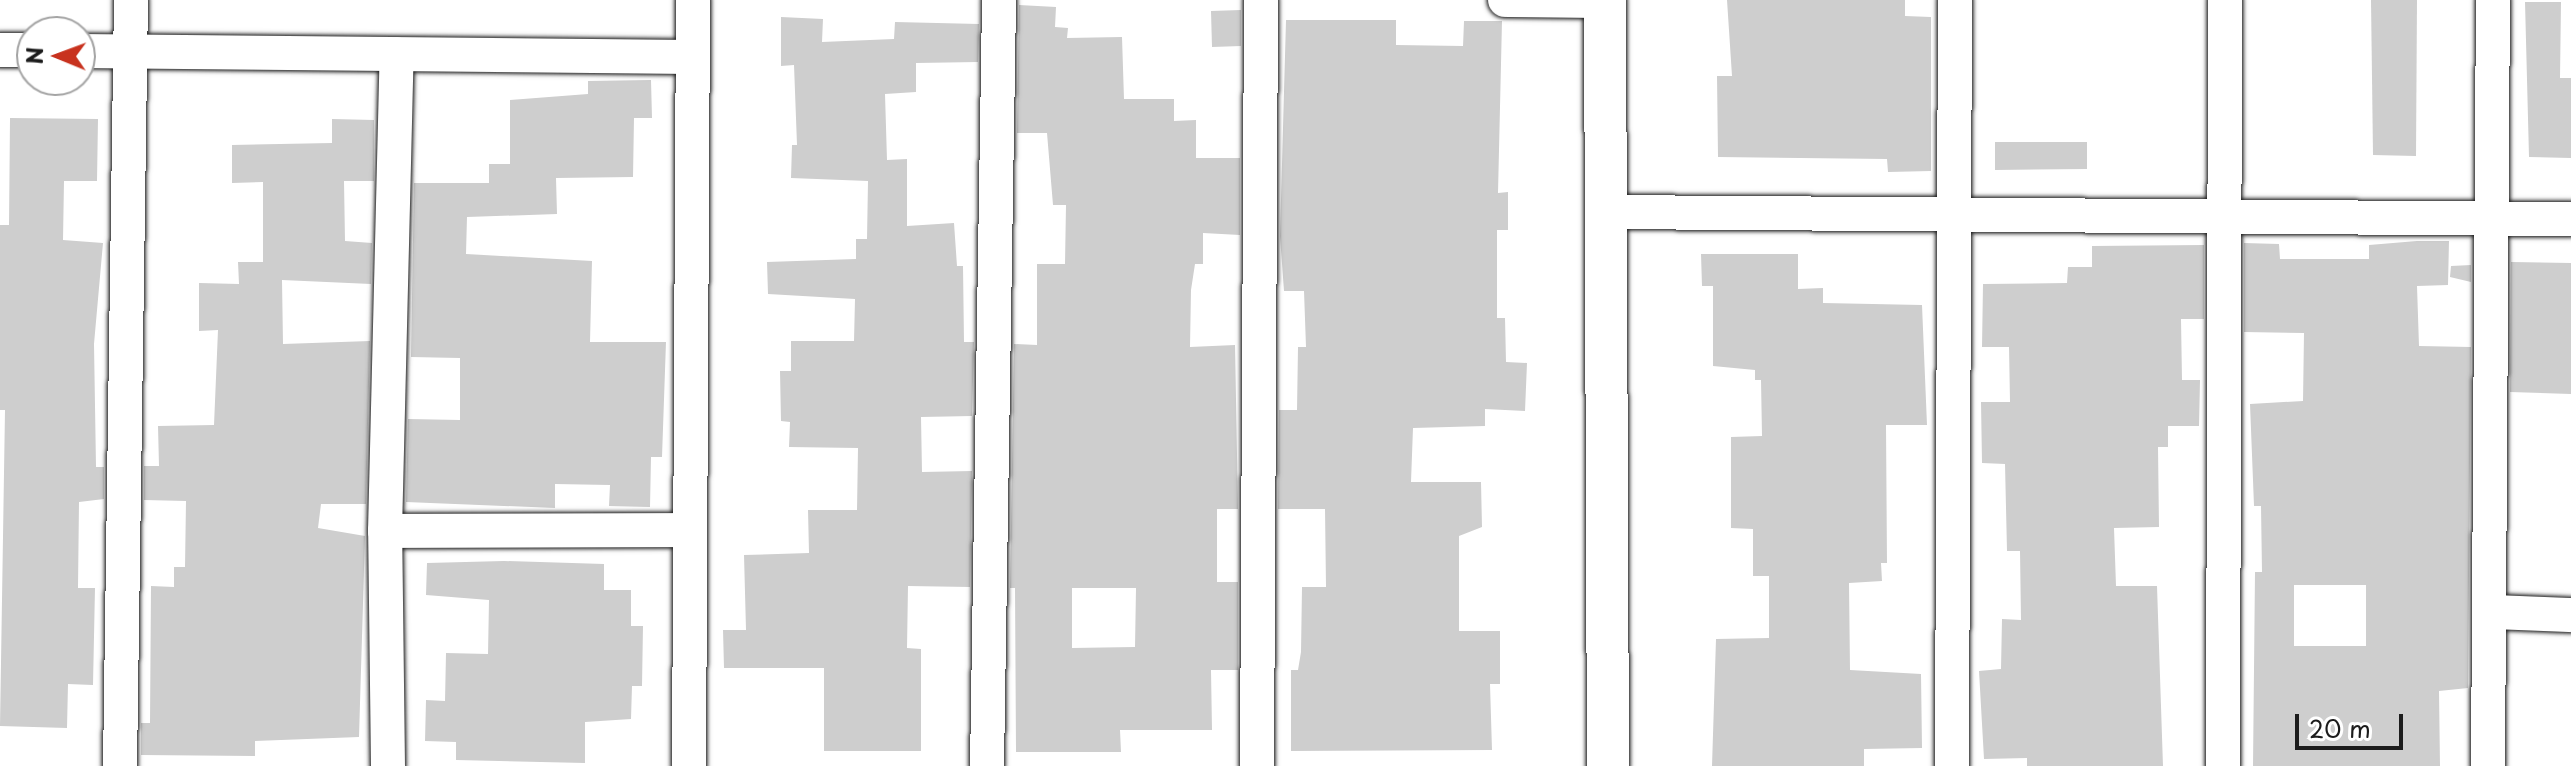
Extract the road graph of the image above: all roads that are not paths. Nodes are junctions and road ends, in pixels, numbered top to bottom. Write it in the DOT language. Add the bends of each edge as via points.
graph roads {
  1 [pos="131,0"];
  2 [pos="693,0"];
  3 [pos="999,0"];
  4 [pos="1261,0"];
  5 [pos="1505,0"];
  6 [pos="1955,0"];
  7 [pos="2225,0"];
  8 [pos="2493,0"];
  9 [pos="1605,1"];
  10 [pos="96,51"];
  11 [pos="130,51"];
  12 [pos="397,54"];
  13 [pos="692,57"];
  14 [pos="1606,212"];
  15 [pos="1956,215"];
  16 [pos="2224,217"];
  17 [pos="2492,218"];
  18 [pos="2571,219"];
  19 [pos="688,530"];
  20 [pos="385,531"];
  21 [pos="2492,612"];
  22 [pos="2571,615"];
  23 [pos="120,766"];
  24 [pos="388,766"];
  25 [pos="689,766"];
  26 [pos="987,766"];
  27 [pos="1257,766"];
  28 [pos="1608,766"];
  29 [pos="1952,766"];
  30 [pos="2223,766"];
  31 [pos="2488,766"];
  1 -- 11 [label="street"];
  2 -- 13 [label="street"];
  3 -- 26 [label="street"];
  4 -- 27 [label="street"];
  5 -- 9 [label="street"];
  6 -- 15 [label="street"];
  7 -- 16 [label="street"];
  8 -- 17 [label="street"];
  9 -- 14 [label="street"];
  10 -- 11 [label="street"];
  11 -- 12 [label="street"];
  11 -- 23 [label="street"];
  12 -- 13 [label="street"];
  12 -- 20 [label="street"];
  13 -- 19 [label="street"];
  14 -- 15 [label="street"];
  14 -- 28 [label="street"];
  15 -- 16 [label="street"];
  15 -- 29 [label="street"];
  16 -- 17 [label="street"];
  16 -- 30 [label="street"];
  17 -- 18 [label="street"];
  17 -- 21 [label="street"];
  19 -- 20 [label="street"];
  19 -- 25 [label="street"];
  20 -- 24 [label="street"];
  21 -- 22 [label="street"];
  21 -- 31 [label="street"];
}
